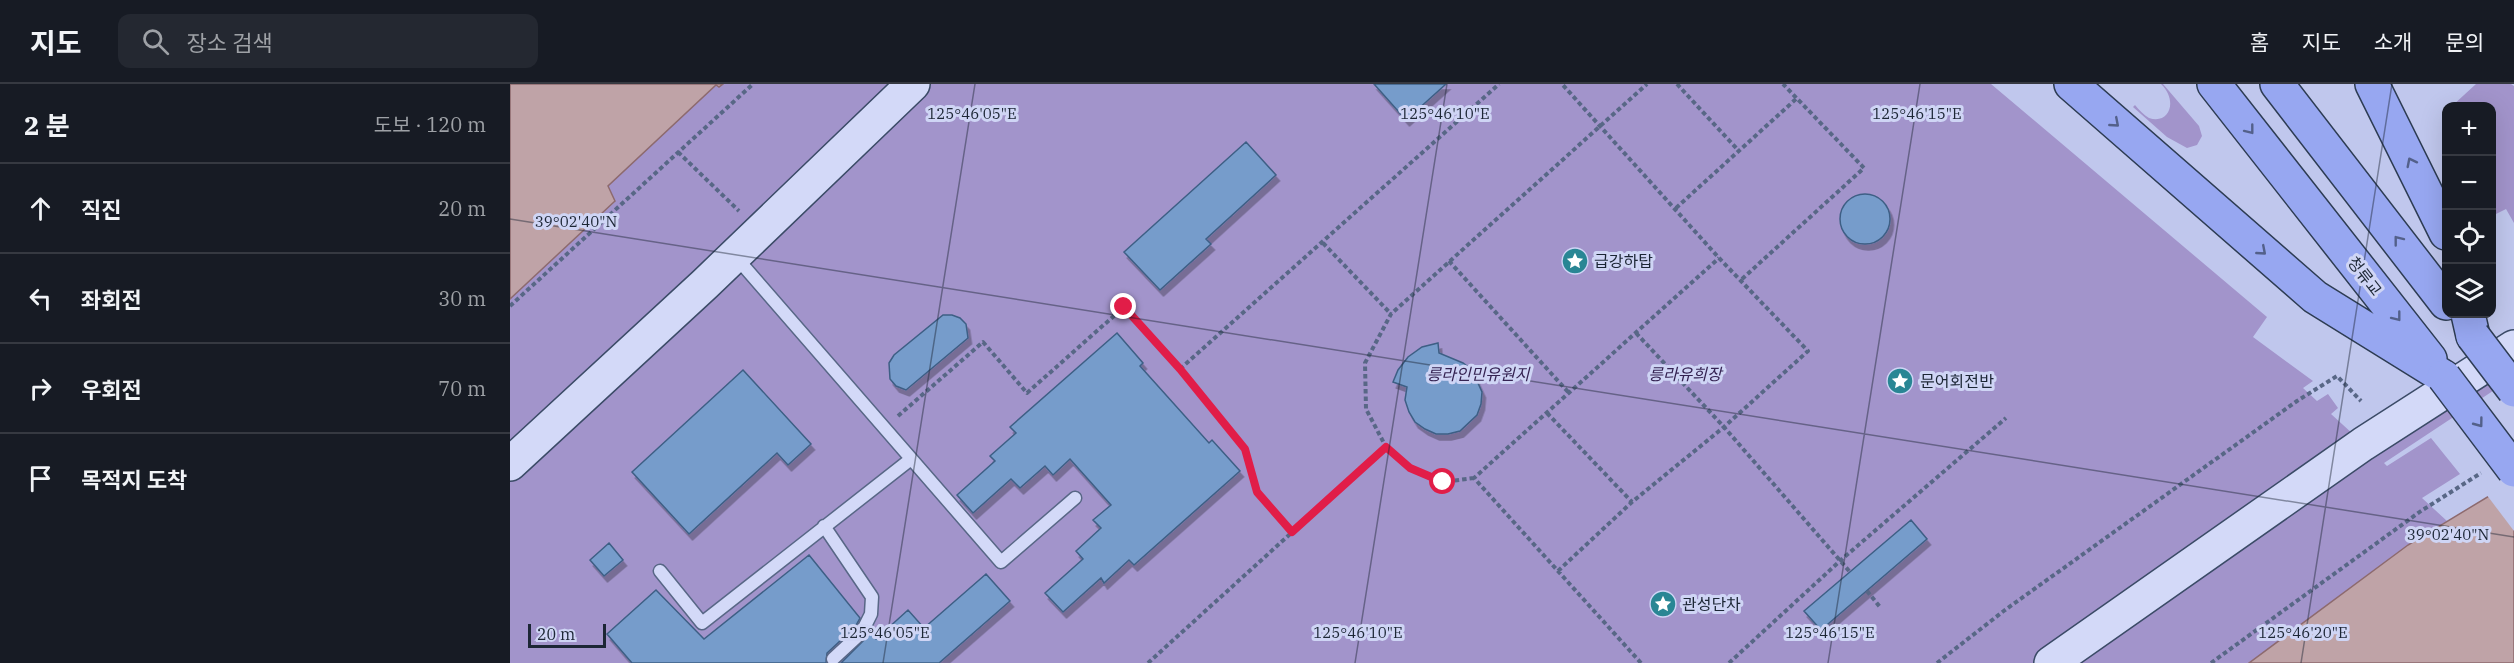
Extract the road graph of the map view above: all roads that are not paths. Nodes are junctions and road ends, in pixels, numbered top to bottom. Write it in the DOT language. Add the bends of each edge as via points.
graph roads {
  1 [pos="912,84"];
  2 [pos="2071,84"];
  3 [pos="2214,84"];
  4 [pos="2277,84"];
  5 [pos="2372,84"];
  6 [pos="2442,225"];
  7 [pos="735,255"];
  8 [pos="2442,298"];
  9 [pos="2465,321"];
  10 [pos="2514,347"];
  11 [pos="2444,377"];
  12 [pos="2514,390"];
  13 [pos="911,459"];
  14 [pos="510,464"];
  15 [pos="2500,470"];
  16 [pos="1076,498"];
  17 [pos="824,526"];
  18 [pos="660,571"];
  19 [pos="833,659"];
  20 [pos="2051,663"];
  1 -- 7 [label="street"];
  2 -- 11 [label="main road, one-way" via="2315,297"];
  3 -- 11 [label="main road, 청류교, one-way"];
  8 -- 4 [label="main road, one-way"];
  6 -- 5 [label="main road, one-way"];
  7 -- 13 [label="lane"];
  7 -- 14 [label="street"];
  9 -- 12 [label="main road, bridge"];
  10 -- 20 [label="street" via="2363,444"];
  11 -- 15 [label="main road, 청류교, one-way, bridge"];
  13 -- 16 [label="lane" via="1001,562"];
  13 -- 17 [label="lane"];
  17 -- 18 [label="lane" via="702,623"];
  17 -- 19 [label="lane" via="872,597 871,614 862,632"];
}
